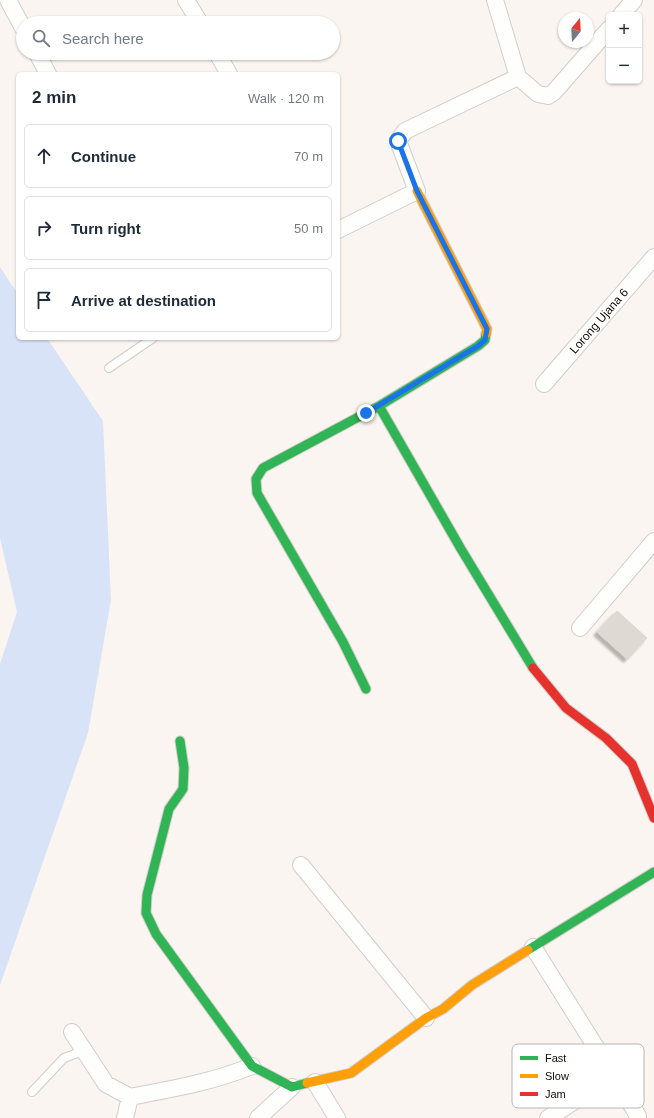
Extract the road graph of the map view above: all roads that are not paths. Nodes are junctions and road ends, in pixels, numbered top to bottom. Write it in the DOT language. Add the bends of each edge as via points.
graph roads {
  1 [pos="8,0"];
  2 [pos="186,0"];
  3 [pos="495,0"];
  4 [pos="634,0"];
  5 [pos="624,12"];
  6 [pos="17,16"];
  7 [pos="196,16"];
  8 [pos="606,32"];
  9 [pos="41,60"];
  10 [pos="221,60"];
  11 [pos="47,72"];
  12 [pos="228,72"];
  13 [pos="518,77"];
  14 [pos="417,191"];
  15 [pos="340,229"];
  16 [pos="654,257"];
  17 [pos="150,340"];
  18 [pos="109,368"];
  19 [pos="544,384"];
  20 [pos="379,406"];
  21 [pos="654,541"];
  22 [pos="580,628"];
  23 [pos="366,689"];
  24 [pos="180,742"];
  25 [pos="654,818"];
  26 [pos="301,866"];
  27 [pos="654,872"];
  28 [pos="533,947"];
  29 [pos="426,1018"];
  30 [pos="72,1032"];
  31 [pos="594,1044"];
  32 [pos="83,1051"];
  33 [pos="252,1066"];
  34 [pos="315,1082"];
  35 [pos="292,1087"];
  36 [pos="32,1092"];
  37 [pos="130,1097"];
  38 [pos="564,1108"];
  39 [pos="633,1108"];
  40 [pos="638,1116"];
  41 [pos="125,1118"];
  42 [pos="258,1118"];
  43 [pos="337,1118"];
  44 [pos="548,1118"];
  1 -- 6 [label="street"];
  2 -- 7 [label="street"];
  3 -- 13 [label="street"];
  4 -- 5 [label="street"];
  8 -- 13 [label="street" via="548,96 538,94"];
  9 -- 11 [label="street"];
  10 -- 12 [label="street"];
  13 -- 14 [label="street" via="401,135 398,141"];
  14 -- 15 [label="street"];
  14 -- 20 [label="street" via="487,329 485,340 478,346"];
  16 -- 19 [label="street, Lorong Ujana 6"];
  17 -- 18 [label="lane"];
  20 -- 23 [label="street" via="263,468 254,484 256,493 343,642"];
  20 -- 25 [label="street" via="538,675 566,708 606,738 632,764"];
  21 -- 22 [label="street"];
  24 -- 33 [label="street" via="184,768 183,789 169,809 147,895 146,913 156,934"];
  26 -- 29 [label="street"];
  27 -- 28 [label="street"];
  28 -- 29 [label="street" via="472,985 443,1009"];
  28 -- 31 [label="street"];
  29 -- 34 [label="street" via="351,1073"];
  30 -- 32 [label="street"];
  32 -- 36 [label="lane" via="64,1058"];
  32 -- 37 [label="street" via="106,1084"];
  33 -- 35 [label="street"];
  33 -- 37 [label="street" via="194,1085"];
  34 -- 35 [label="street"];
  34 -- 43 [label="street"];
  35 -- 42 [label="street"];
  37 -- 41 [label="street"];
  38 -- 44 [label="street"];
  39 -- 40 [label="street"];
}
